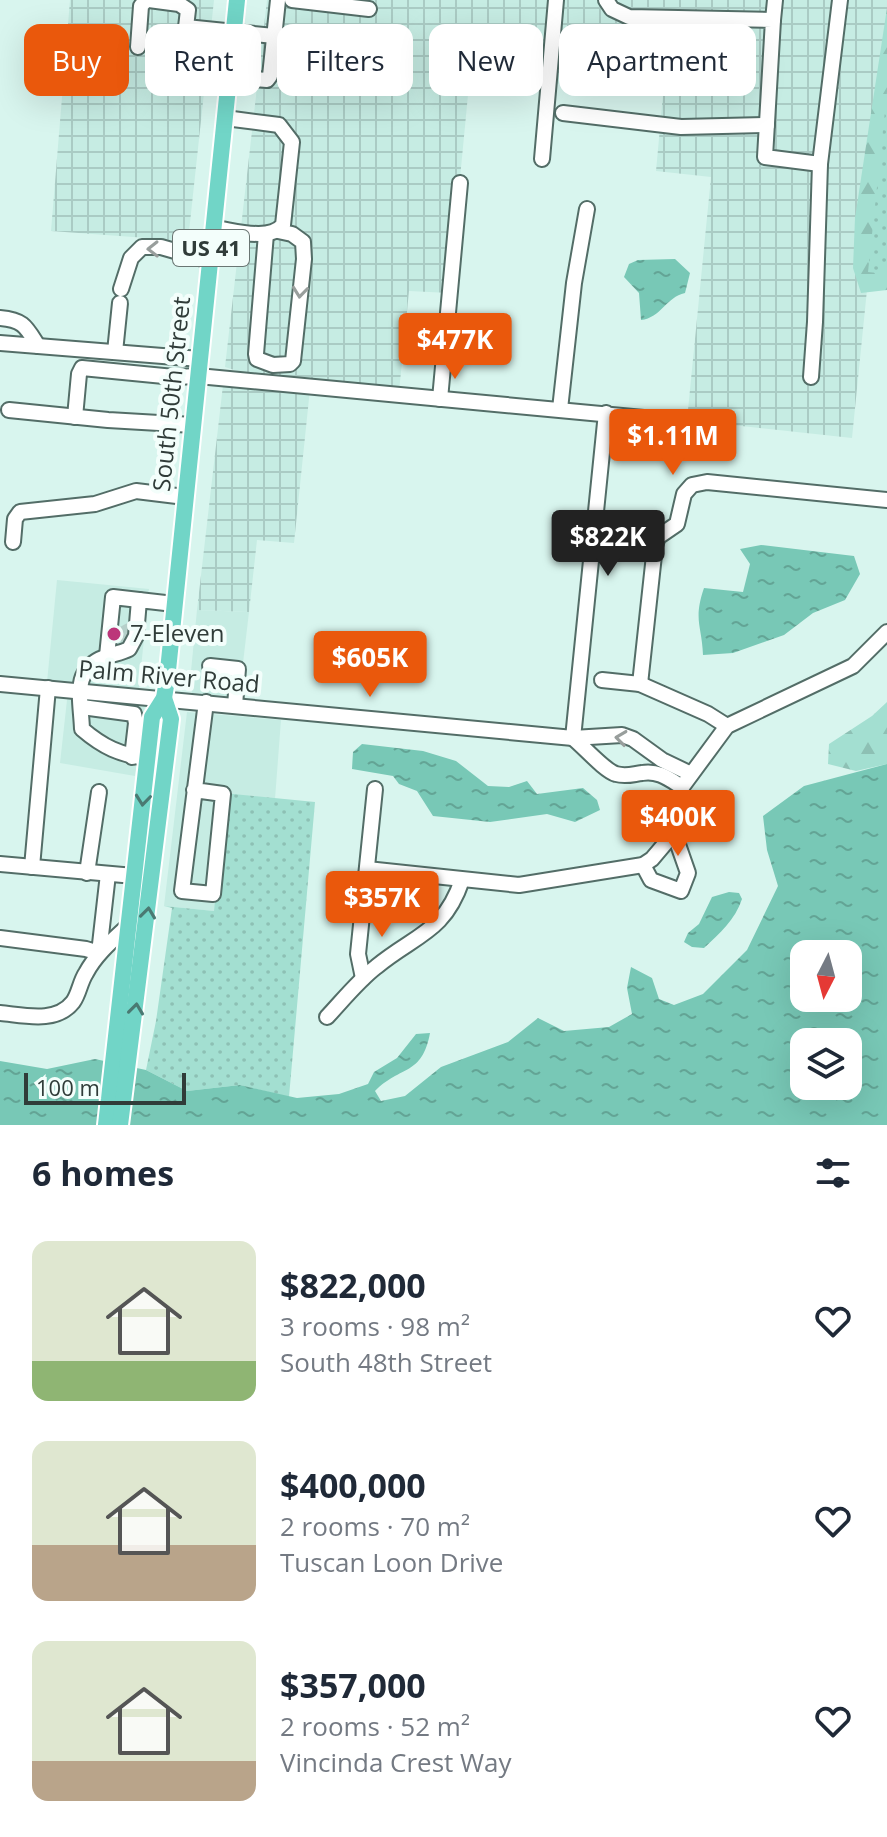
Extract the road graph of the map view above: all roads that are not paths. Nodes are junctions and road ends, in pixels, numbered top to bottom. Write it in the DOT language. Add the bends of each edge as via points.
graph roads {
  1 [pos="147,0"];
  2 [pos="237,0"];
  3 [pos="278,0"];
  4 [pos="292,0"];
  5 [pos="556,0"];
  6 [pos="606,0"];
  7 [pos="775,0"];
  8 [pos="840,0"];
  9 [pos="369,9"];
  10 [pos="773,20"];
  11 [pos="186,24"];
  12 [pos="235,24"];
  13 [pos="261,35"];
  14 [pos="274,36"];
  15 [pos="138,47"];
  16 [pos="261,79"];
  17 [pos="227,96"];
  18 [pos="563,113"];
  19 [pos="225,118"];
  20 [pos="767,125"];
  21 [pos="542,159"];
  22 [pos="820,164"];
  23 [pos="460,183"];
  24 [pos="587,209"];
  25 [pos="214,228"];
  26 [pos="272,232"];
  27 [pos="210,261"];
  28 [pos="0,318"];
  29 [pos="0,343"];
  30 [pos="38,346"];
  31 [pos="115,352"];
  32 [pos="199,367"];
  33 [pos="811,377"];
  34 [pos="440,399"];
  35 [pos="560,409"];
  36 [pos="9,410"];
  37 [pos="606,413"];
  38 [pos="75,417"];
  39 [pos="708,424"];
  40 [pos="193,425"];
  41 [pos="185,497"];
  42 [pos="887,500"];
  43 [pos="13,542"];
  44 [pos="139,600"];
  45 [pos="174,604"];
  46 [pos="887,632"];
  47 [pos="124,633"];
  48 [pos="107,656"];
  49 [pos="210,666"];
  50 [pos="602,680"];
  51 [pos="0,684"];
  52 [pos="640,684"];
  53 [pos="48,688"];
  54 [pos="81,691"];
  55 [pos="164,698"];
  56 [pos="206,702"];
  57 [pos="235,705"];
  58 [pos="82,707"];
  59 [pos="727,726"];
  60 [pos="573,738"];
  61 [pos="654,754"];
  62 [pos="140,757"];
  63 [pos="646,772"];
  64 [pos="691,774"];
  65 [pos="682,787"];
  66 [pos="375,789"];
  67 [pos="194,790"];
  68 [pos="99,792"];
  69 [pos="674,833"];
  70 [pos="0,864"];
  71 [pos="643,865"];
  72 [pos="32,867"];
  73 [pos="367,869"];
  74 [pos="87,873"];
  75 [pos="108,874"];
  76 [pos="134,876"];
  77 [pos="462,880"];
  78 [pos="129,925"];
  79 [pos="0,938"];
  80 [pos="99,953"];
  81 [pos="363,978"];
  82 [pos="0,1013"];
  83 [pos="327,1017"];
  84 [pos="124,1046"];
  85 [pos="106,1125"];
  86 [pos="120,1125"];
  1 -- 11 [label="street" via="179,4 188,10"];
  1 -- 15 [label="street" via="141,6"];
  2 -- 12 [label="main road, South 50th Street / US 41"];
  3 -- 14 [label="street"];
  4 -- 9 [label="street"];
  5 -- 21 [label="street"];
  6 -- 10 [label="street" via="629,17"];
  7 -- 10 [label="street"];
  8 -- 22 [label="street"];
  10 -- 20 [label="street"];
  13 -- 14 [label="street"];
  14 -- 16 [label="street" via="270,76"];
  17 -- 19 [label="main road, South 50th Street / US 41"];
  18 -- 20 [label="street" via="681,127"];
  19 -- 25 [label="main road, South 50th Street / US 41"];
  19 -- 26 [label="street" via="279,125 292,142 283,225"];
  20 -- 22 [label="street" via="765,157"];
  22 -- 33 [label="street"];
  23 -- 34 [label="street"];
  24 -- 35 [label="street"];
  25 -- 26 [label="street"];
  25 -- 27 [label="main road, South 50th Street / US 41"];
  26 -- 26 [label="street, one-way" via="292,234 303,242 290,364 273,365 256,354"];
  27 -- 31 [label="street, one-way" via="142,247 131,258 121,296"];
  27 -- 32 [label="main road, South 50th Street / US 41"];
  28 -- 30 [label="street" via="27,327"];
  29 -- 30 [label="street"];
  30 -- 31 [label="street"];
  31 -- 32 [label="street"];
  32 -- 34 [label="street"];
  32 -- 38 [label="street" via="174,377 82,368"];
  32 -- 40 [label="main road, South 50th Street / US 41"];
  34 -- 35 [label="street"];
  35 -- 37 [label="street"];
  36 -- 38 [label="street"];
  37 -- 39 [label="street"];
  37 -- 60 [label="street"];
  38 -- 40 [label="street"];
  40 -- 41 [label="main road, South 50th Street / US 41"];
  41 -- 43 [label="street" via="136,491 95,504 20,512"];
  41 -- 45 [label="main road, South 50th Street / US 41"];
  42 -- 52 [label="street" via="707,482 692,485 684,494 677,524 658,537 655,546"];
  44 -- 45 [label="street"];
  44 -- 47 [label="street"];
  44 -- 47 [label="street" via="113,597"];
  45 -- 55 [label="main road, South 50th Street / US 41"];
  46 -- 59 [label="street" via="853,666"];
  47 -- 48 [label="street"];
  47 -- 48 [label="street" via="129,649"];
  48 -- 54 [label="street" via="84,670"];
  49 -- 57 [label="street" via="238,669"];
  50 -- 52 [label="street"];
  51 -- 53 [label="street, Palm River Road"];
  52 -- 59 [label="street"];
  53 -- 54 [label="street, Palm River Road"];
  53 -- 72 [label="street"];
  54 -- 55 [label="street, Palm River Road"];
  54 -- 58 [label="street"];
  55 -- 56 [label="street, Palm River Road"];
  55 -- 62 [label="main road, South 50th Street / US 41"];
  84 -- 55 [label="main road, South 50th Street / US 41, one-way" via="171,719"];
  56 -- 57 [label="street, Palm River Road"];
  56 -- 67 [label="street"];
  57 -- 60 [label="street, Palm River Road"];
  58 -- 62 [label="street" via="82,729 107,748"];
  58 -- 62 [label="street" via="134,714"];
  59 -- 64 [label="street"];
  61 -- 60 [label="street, Palm River Road, one-way" via="622,735"];
  60 -- 63 [label="street" via="608,771 623,776"];
  61 -- 63 [label="street"];
  61 -- 64 [label="street, Palm River Road"];
  62 -- 76 [label="main road, South 50th Street / US 41, one-way"];
  63 -- 65 [label="street"];
  64 -- 65 [label="street"];
  65 -- 69 [label="street"];
  66 -- 73 [label="street"];
  67 -- 67 [label="street" via="182,891 213,894 223,794"];
  68 -- 74 [label="street"];
  69 -- 71 [label="street"];
  69 -- 71 [label="street" via="688,873 681,891 651,880"];
  70 -- 72 [label="street"];
  71 -- 77 [label="street" via="540,884"];
  72 -- 74 [label="street"];
  73 -- 77 [label="street"];
  73 -- 81 [label="street" via="358,954"];
  74 -- 75 [label="street"];
  75 -- 76 [label="street"];
  75 -- 80 [label="street"];
  76 -- 78 [label="main road, South 50th Street / US 41"];
  77 -- 81 [label="street" via="442,921"];
  78 -- 80 [label="street"];
  78 -- 84 [label="main road, South 50th Street / US 41"];
  79 -- 80 [label="street"];
  80 -- 82 [label="street" via="74,1000 59,1013"];
  81 -- 83 [label="street"];
  84 -- 85 [label="main road, South 50th Street / US 41"];
  84 -- 86 [label="main road, South 50th Street / US 41"];
}
